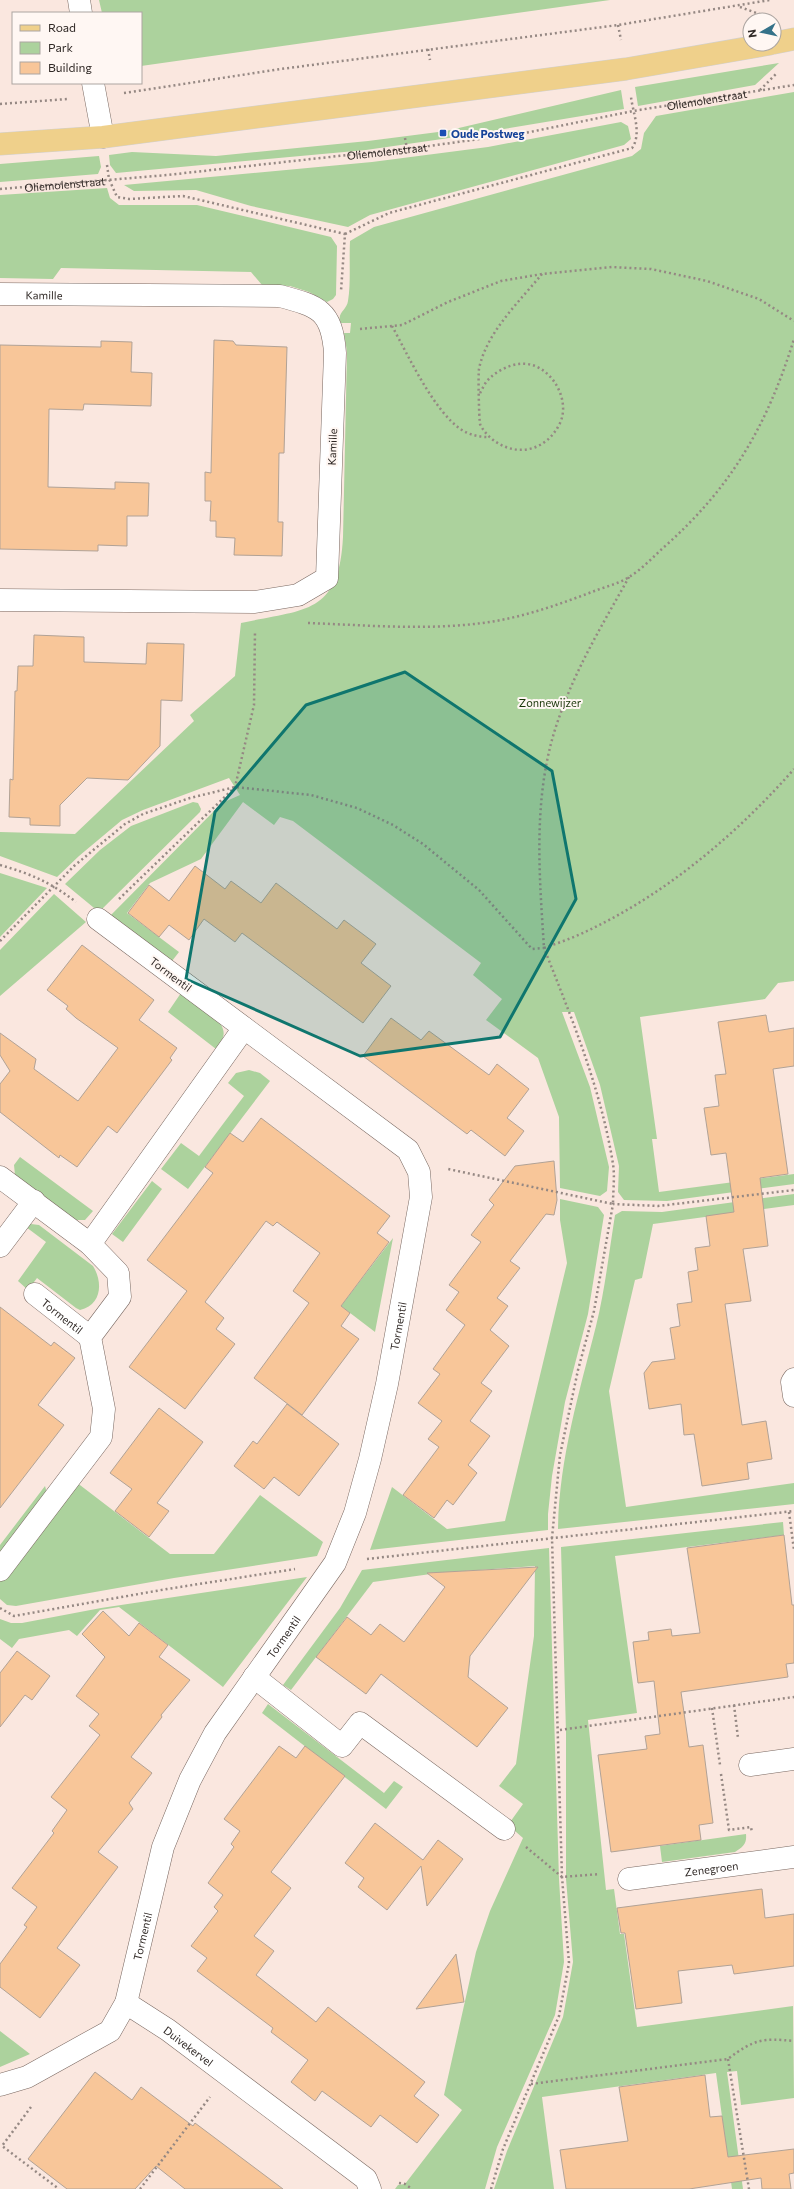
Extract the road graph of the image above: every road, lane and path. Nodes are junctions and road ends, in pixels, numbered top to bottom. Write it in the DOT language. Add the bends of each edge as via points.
graph roads {
  1 [pos="79,0"];
  2 [pos="770,0"];
  3 [pos="81,12"];
  4 [pos="794,40"];
  5 [pos="782,42"];
  6 [pos="428,49"];
  7 [pos="742,49"];
  8 [pos="430,60"];
  9 [pos="794,85"];
  10 [pos="94,90"];
  11 [pos="0,104"];
  12 [pos="633,111"];
  13 [pos="103,137"];
  14 [pos="405,138"];
  15 [pos="0,144"];
  16 [pos="407,149"];
  17 [pos="109,179"];
  18 [pos="0,189"];
  19 [pos="345,234"];
  20 [pos="542,274"];
  21 [pos="0,294"];
  22 [pos="794,321"];
  23 [pos="330,325"];
  24 [pos="392,326"];
  25 [pos="794,339"];
  26 [pos="480,393"];
  27 [pos="489,437"];
  28 [pos="629,577"];
  29 [pos="0,600"];
  30 [pos="256,602"];
  31 [pos="303,623"];
  32 [pos="794,769"];
  33 [pos="235,786"];
  34 [pos="0,865"];
  35 [pos="55,886"];
  36 [pos="98,919"];
  37 [pos="0,941"];
  38 [pos="544,948"];
  39 [pos="244,1028"];
  40 [pos="419,1172"];
  41 [pos="0,1177"];
  42 [pos="794,1190"];
  43 [pos="34,1201"];
  44 [pos="613,1204"];
  45 [pos="90,1244"];
  46 [pos="0,1246"];
  47 [pos="35,1294"];
  48 [pos="90,1337"];
  49 [pos="794,1379"];
  50 [pos="794,1396"];
  51 [pos="794,1511"];
  52 [pos="789,1512"];
  53 [pos="552,1538"];
  54 [pos="794,1550"];
  55 [pos="335,1563"];
  56 [pos="0,1570"];
  57 [pos="0,1608"];
  58 [pos="254,1677"];
  59 [pos="794,1696"];
  60 [pos="560,1730"];
  61 [pos="794,1759"];
  62 [pos="750,1765"];
  63 [pos="751,1827"];
  64 [pos="504,1829"];
  65 [pos="729,1830"];
  66 [pos="794,1857"];
  67 [pos="562,1877"];
  68 [pos="629,1879"];
  69 [pos="126,2003"];
  70 [pos="794,2042"];
  71 [pos="728,2059"];
  72 [pos="227,2075"];
  73 [pos="27,2077"];
  74 [pos="0,2085"];
  75 [pos="531,2085"];
  76 [pos="59,2189"];
  77 [pos="140,2189"];
  78 [pos="370,2189"];
  79 [pos="490,2189"];
  80 [pos="748,2189"];
  1 -- 3 [label="street"];
  2 -- 6 [label="path" via="618,25"];
  4 -- 5 [label="main road"];
  6 -- 8 [label="path"];
  6 -- 10 [label="path"];
  7 -- 13 [label="main road" via="626,69"];
  9 -- 12 [label="path, Oliemolenstraat"];
  10 -- 11 [label="path"];
  10 -- 13 [label="street"];
  12 -- 16 [label="path, Oliemolenstraat" via="530,132"];
  12 -- 19 [label="path" via="637,142 632,148 389,213"];
  13 -- 15 [label="main road"];
  14 -- 16 [label="path"];
  16 -- 17 [label="path, Oliemolenstraat"];
  17 -- 18 [label="path, Oliemolenstraat"];
  17 -- 19 [label="path" via="117,197 183,196"];
  19 -- 23 [label="path" via="340,303"];
  20 -- 22 [label="path" via="612,267 651,269 707,281 759,299"];
  20 -- 24 [label="path" via="501,281 448,302 402,325"];
  20 -- 26 [label="path" via="492,337 479,370"];
  21 -- 23 [label="street, Kamille" via="280,296 310,304"];
  23 -- 24 [label="path"];
  23 -- 30 [label="street, Kamille" via="335,353 328,578 298,595"];
  24 -- 27 [label="path" via="418,373 449,419 462,430 477,437"];
  25 -- 28 [label="path" via="766,416 727,481 684,529"];
  26 -- 27 [label="path" via="480,424"];
  26 -- 27 [label="path" via="488,379 503,368 520,363 538,367 551,376 561,392 564,407 560,424 551,437 539,446 522,451 505,448"];
  28 -- 31 [label="path" via="546,608 492,622 437,627"];
  28 -- 38 [label="path" via="589,647 559,715 549,755 542,796 538,850"];
  29 -- 30 [label="street, Kamille"];
  30 -- 33 [label="path" via="254,705"];
  32 -- 38 [label="path" via="748,819 669,883 586,932"];
  33 -- 35 [label="path" via="143,814 125,824 74,866"];
  33 -- 36 [label="path"];
  33 -- 38 [label="path" via="311,795 357,808 393,825 423,844 480,890 532,949"];
  34 -- 35 [label="path"];
  35 -- 36 [label="path"];
  35 -- 37 [label="path"];
  36 -- 39 [label="street, Tormentil"];
  38 -- 44 [label="path" via="596,1088 613,1166"];
  39 -- 40 [label="street, Tormentil" via="408,1150"];
  39 -- 45 [label="street"];
  40 -- 44 [label="path" via="447,1169"];
  40 -- 55 [label="street, Tormentil" via="421,1197 385,1391 355,1512"];
  41 -- 43 [label="street, Tormentil"];
  42 -- 44 [label="path" via="658,1206"];
  43 -- 45 [label="street, Tormentil"];
  43 -- 46 [label="street"];
  44 -- 53 [label="path" via="594,1311 578,1370 560,1455"];
  45 -- 48 [label="street, Tormentil" via="118,1272 120,1297"];
  47 -- 48 [label="street, Tormentil"];
  48 -- 56 [label="street, Tormentil" via="104,1409 101,1437"];
  49 -- 50 [label="street"];
  51 -- 52 [label="path"];
  52 -- 53 [label="path"];
  52 -- 54 [label="path"];
  53 -- 55 [label="path"];
  53 -- 60 [label="path"];
  55 -- 57 [label="path" via="14,1616"];
  55 -- 58 [label="street, Tormentil"];
  58 -- 64 [label="street" via="342,1746 360,1723"];
  58 -- 69 [label="street, Tormentil" via="215,1733 190,1780 163,1848"];
  59 -- 60 [label="path"];
  60 -- 67 [label="path"];
  61 -- 62 [label="street"];
  63 -- 65 [label="path"];
  64 -- 67 [label="path"];
  66 -- 68 [label="street, Zenegroen"];
  67 -- 68 [label="path" via="607,1873"];
  67 -- 75 [label="path" via="569,1963 559,2016"];
  69 -- 72 [label="street, Duivekervel" via="168,2030"];
  69 -- 73 [label="street" via="110,2031"];
  70 -- 71 [label="path" via="768,2039 746,2045"];
  71 -- 75 [label="path"];
  71 -- 80 [label="path"];
  72 -- 77 [label="path"];
  72 -- 78 [label="street, Duivekervel" via="366,2179"];
  73 -- 74 [label="street"];
  73 -- 76 [label="path" via="32,2105 2,2146"];
  75 -- 79 [label="path" via="503,2149"];
}
